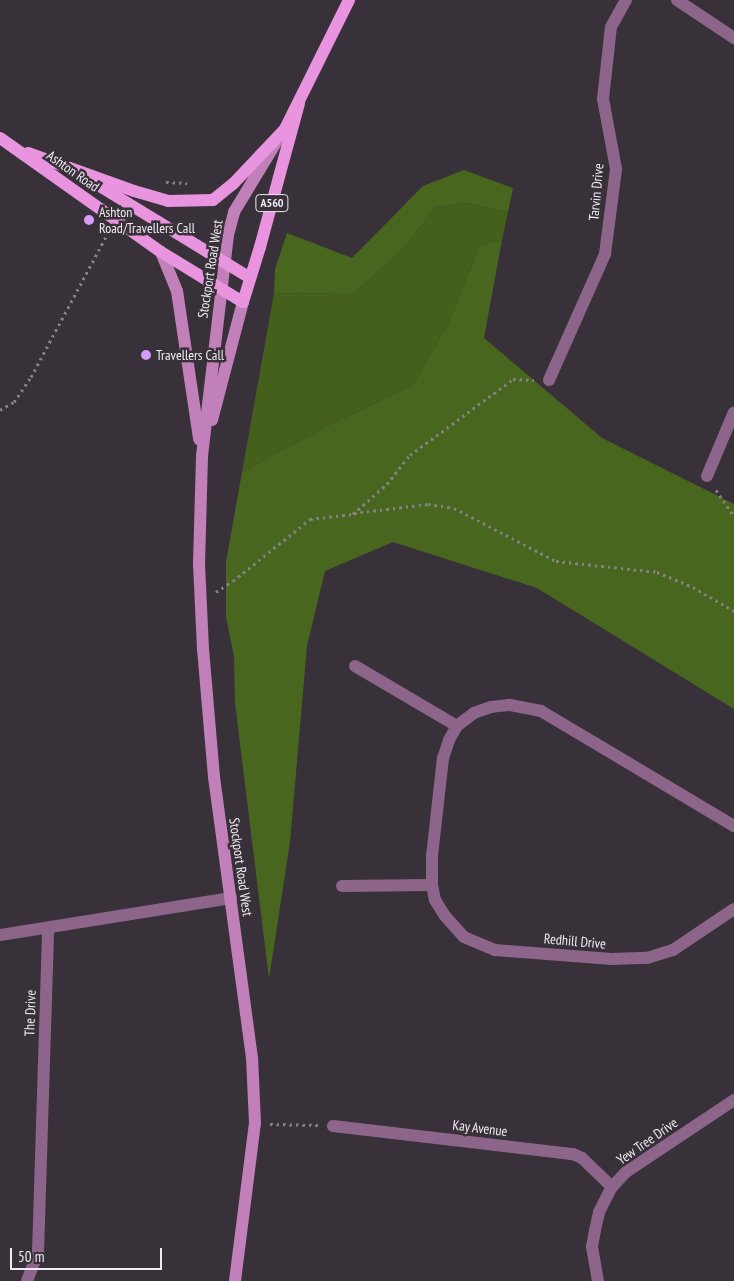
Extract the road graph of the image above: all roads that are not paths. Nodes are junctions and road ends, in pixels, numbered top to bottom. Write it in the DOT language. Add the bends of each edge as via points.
graph roads {
  1 [pos="349,0"];
  2 [pos="626,0"];
  3 [pos="677,0"];
  4 [pos="734,38"];
  5 [pos="299,103"];
  6 [pos="285,128"];
  7 [pos="0,138"];
  8 [pos="12,147"];
  9 [pos="69,168"];
  10 [pos="162,252"];
  11 [pos="224,263"];
  12 [pos="250,278"];
  13 [pos="220,288"];
  14 [pos="243,302"];
  15 [pos="549,380"];
  16 [pos="734,412"];
  17 [pos="202,456"];
  18 [pos="707,476"];
  19 [pos="355,666"];
  20 [pos="457,726"];
  21 [pos="734,826"];
  22 [pos="432,885"];
  23 [pos="342,886"];
  24 [pos="230,898"];
  25 [pos="734,909"];
  26 [pos="48,929"];
  27 [pos="0,935"];
  28 [pos="734,1100"];
  29 [pos="333,1126"];
  30 [pos="612,1186"];
  31 [pos="27,1281"];
  32 [pos="235,1281"];
  33 [pos="598,1281"];
  1 -- 5 [label="main road, Stockport Road West / A560"];
  2 -- 15 [label="street, Tarvin Drive" via="611,27 603,99 616,169 605,254"];
  3 -- 4 [label="street"];
  5 -- 6 [label="main road, Stockport Road West / A560"];
  5 -- 12 [label="main road, Stockport Road West / A560"];
  6 -- 9 [label="main road, Ashton Road / A560" via="233,184 213,200 168,201"];
  6 -- 11 [label="main road, Stockport Road West" via="234,212"];
  7 -- 8 [label="main road, Ashton Road / A560"];
  8 -- 9 [label="main road, Ashton Road / A560"];
  8 -- 10 [label="main road, Ashton Road / A560"];
  9 -- 11 [label="main road, Ashton Road / A560"];
  10 -- 13 [label="main road, Ashton Road / A560"];
  10 -- 17 [label="main road, Stockport Road West" via="177,291"];
  11 -- 12 [label="main road, Ashton Road / A560"];
  11 -- 13 [label="main road, Stockport Road West"];
  12 -- 14 [label="main road, Stockport Road West / A560"];
  13 -- 14 [label="main road, Ashton Road / A560"];
  13 -- 17 [label="main road, Stockport Road West"];
  14 -- 17 [label="main road, Stockport Road West"];
  16 -- 18 [label="street"];
  17 -- 24 [label="main road, Stockport Road West" via="201,601 214,777"];
  19 -- 20 [label="street"];
  20 -- 21 [label="street" via="474,713 491,707 509,705 541,711"];
  20 -- 22 [label="street, Redhill Drive" via="443,758 432,856"];
  22 -- 23 [label="street"];
  22 -- 25 [label="street, Redhill Drive" via="435,900 444,916 464,937 495,950 593,958 647,958 673,950"];
  24 -- 26 [label="street"];
  24 -- 32 [label="main road, Stockport Road West" via="252,1058 255,1123"];
  26 -- 27 [label="street"];
  26 -- 31 [label="street, The Drive" via="38,1253"];
  28 -- 30 [label="street, Yew Tree Drive" via="626,1172"];
  29 -- 30 [label="street, Kay Avenue" via="573,1154 582,1158"];
  30 -- 33 [label="street, Yew Tree Drive" via="599,1212 592,1247"];
}
